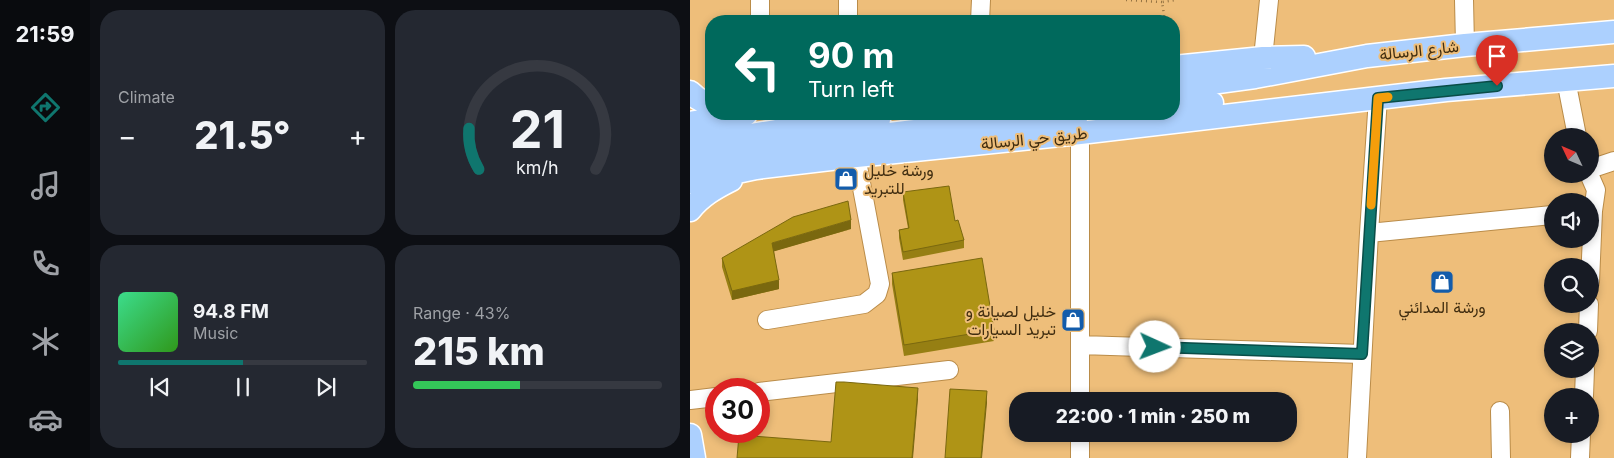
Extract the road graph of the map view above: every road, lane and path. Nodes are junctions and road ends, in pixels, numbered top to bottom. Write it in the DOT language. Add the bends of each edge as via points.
graph roads {
  1 [pos="760,0"];
  2 [pos="848,0"];
  3 [pos="981,0"];
  4 [pos="1126,0"];
  5 [pos="1176,0"];
  6 [pos="1269,0"];
  7 [pos="1464,0"];
  8 [pos="1162,2"];
  9 [pos="760,15"];
  10 [pos="848,15"];
  11 [pos="980,15"];
  12 [pos="1164,15"];
  13 [pos="1614,32"];
  14 [pos="1465,45"];
  15 [pos="1180,67"];
  16 [pos="1259,68"];
  17 [pos="1614,76"];
  18 [pos="1566,80"];
  19 [pos="1180,87"];
  20 [pos="690,92"];
  21 [pos="1378,98"];
  22 [pos="705,102"];
  23 [pos="1180,106"];
  24 [pos="1180,115"];
  25 [pos="709,120"];
  26 [pos="879,120"];
  27 [pos="1115,120"];
  28 [pos="690,123"];
  29 [pos="1079,123"];
  30 [pos="1575,128"];
  31 [pos="690,145"];
  32 [pos="856,156"];
  33 [pos="1614,161"];
  34 [pos="690,162"];
  35 [pos="1599,166"];
  36 [pos="756,168"];
  37 [pos="690,182"];
  38 [pos="690,210"];
  39 [pos="1544,216"];
  40 [pos="1368,234"];
  41 [pos="767,320"];
  42 [pos="1080,345"];
  43 [pos="1362,354"];
  44 [pos="949,370"];
  45 [pos="770,391"];
  46 [pos="1080,392"];
  47 [pos="705,398"];
  48 [pos="690,400"];
  49 [pos="1500,411"];
  50 [pos="690,435"];
  51 [pos="1080,442"];
  52 [pos="1581,443"];
  53 [pos="694,458"];
  54 [pos="1080,458"];
  55 [pos="1357,458"];
  56 [pos="1501,458"];
  57 [pos="1580,458"];
  1 -- 9 [label="street"];
  2 -- 10 [label="street"];
  3 -- 11 [label="street"];
  4 -- 8 [label="path"];
  5 -- 8 [label="path"];
  6 -- 16 [label="street"];
  7 -- 14 [label="street"];
  8 -- 12 [label="path"];
  13 -- 14 [label="main road, شارع الرسالة"];
  14 -- 16 [label="main road, شارع الرسالة"];
  15 -- 16 [label="main road"];
  16 -- 19 [label="main road"];
  17 -- 18 [label="main road, طريق حي الرسالة"];
  18 -- 21 [label="main road, طريق حي الرسالة"];
  18 -- 30 [label="street"];
  20 -- 22 [label="main road"];
  21 -- 23 [label="main road, طريق حي الرسالة" via="1271,99"];
  21 -- 24 [label="main road, طريق حي الرسالة"];
  21 -- 40 [label="street"];
  25 -- 28 [label="main road"];
  26 -- 31 [label="main road" via="776,131"];
  27 -- 29 [label="main road, طريق حي الرسالة"];
  29 -- 32 [label="main road, طريق حي الرسالة"];
  29 -- 34 [label="main road, طريق حي الرسالة" via="961,126"];
  29 -- 42 [label="street"];
  32 -- 36 [label="main road, طريق حي الرسالة"];
  32 -- 41 [label="street" via="880,284 877,294 864,304"];
  33 -- 35 [label="street"];
  36 -- 37 [label="main road, طريق حي الرسالة"];
  36 -- 38 [label="main road" via="712,190"];
  39 -- 40 [label="street"];
  40 -- 43 [label="street"];
  42 -- 43 [label="street"];
  42 -- 46 [label="street"];
  43 -- 55 [label="street"];
  44 -- 45 [label="street"];
  47 -- 48 [label="street"];
  49 -- 56 [label="street"];
  50 -- 53 [label="main road"];
  51 -- 54 [label="street"];
  52 -- 57 [label="street"];
}
